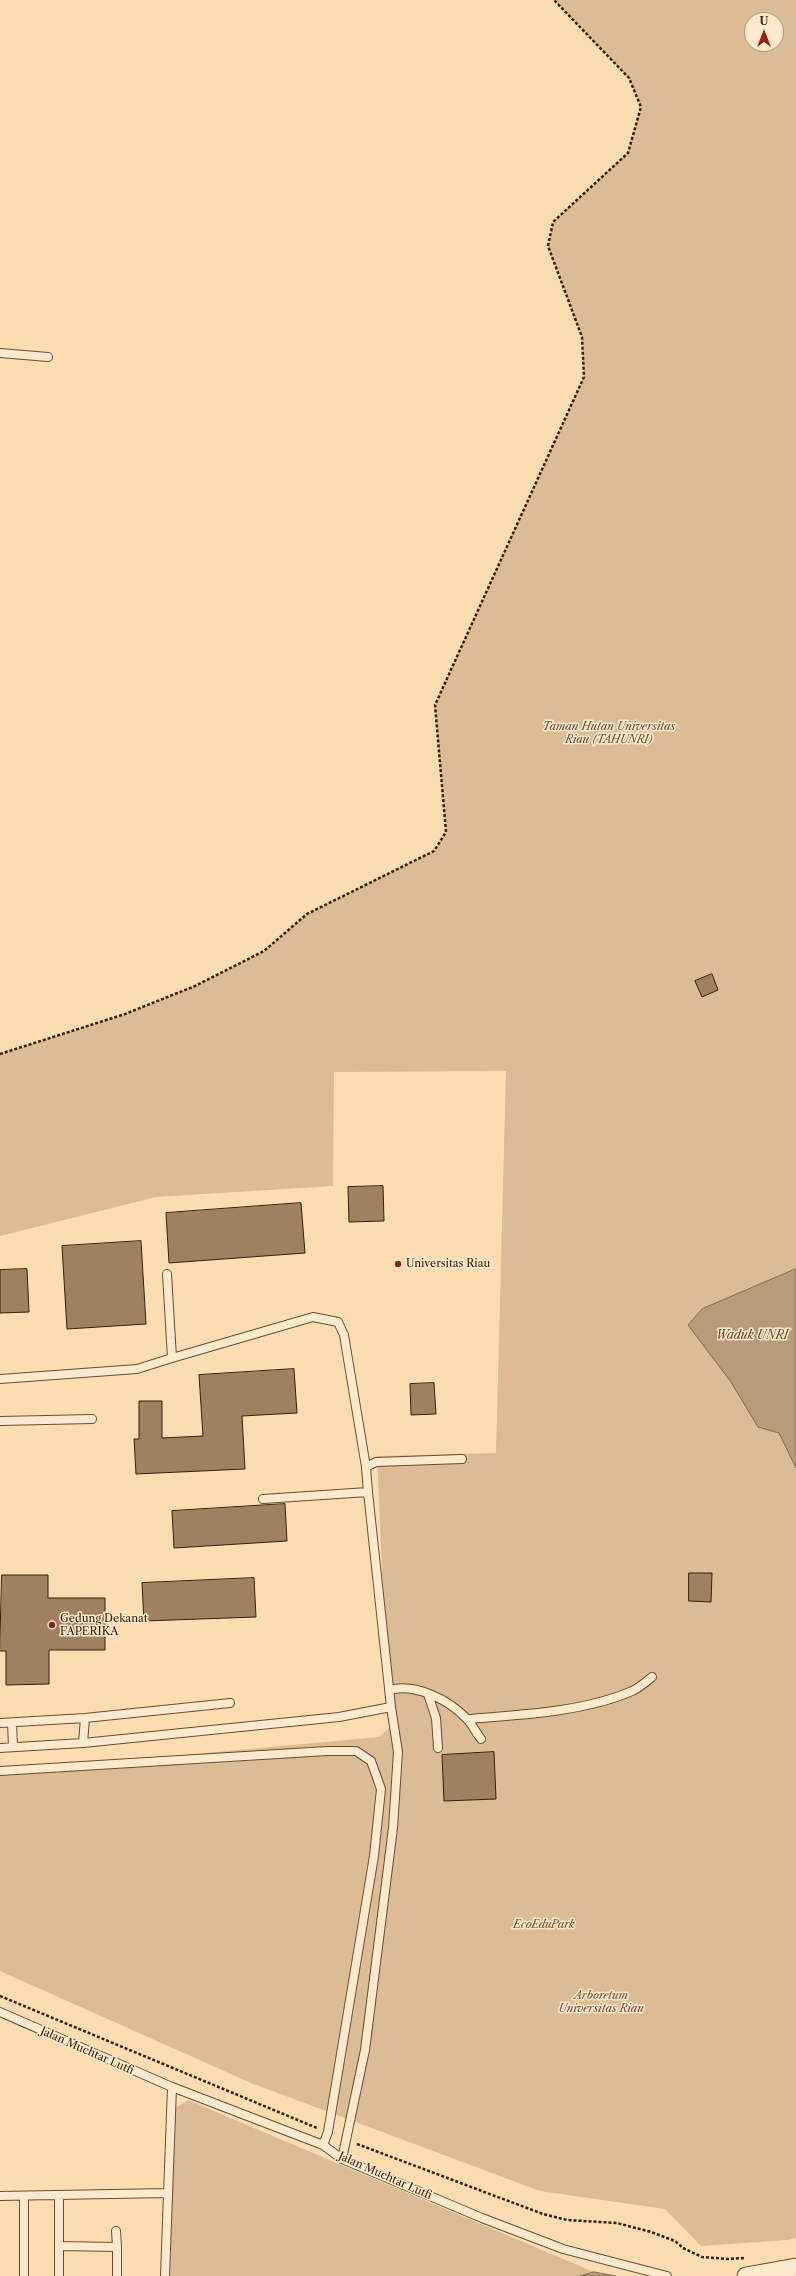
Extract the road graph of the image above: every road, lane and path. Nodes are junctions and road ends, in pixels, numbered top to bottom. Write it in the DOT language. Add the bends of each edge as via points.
graph roads {
  1 [pos="554,0"];
  2 [pos="0,353"];
  3 [pos="48,356"];
  4 [pos="0,1054"];
  5 [pos="167,1274"];
  6 [pos="172,1358"];
  7 [pos="0,1379"];
  8 [pos="92,1419"];
  9 [pos="0,1421"];
  10 [pos="462,1459"];
  11 [pos="366,1466"];
  12 [pos="368,1492"];
  13 [pos="263,1499"];
  14 [pos="652,1677"];
  15 [pos="389,1690"];
  16 [pos="428,1694"];
  17 [pos="230,1704"];
  18 [pos="391,1707"];
  19 [pos="85,1718"];
  20 [pos="467,1719"];
  21 [pos="0,1723"];
  22 [pos="12,1723"];
  23 [pos="481,1739"];
  24 [pos="83,1743"];
  25 [pos="14,1747"];
  26 [pos="0,1748"];
  27 [pos="438,1748"];
  28 [pos="0,1771"];
  29 [pos="0,1996"];
  30 [pos="0,2012"];
  31 [pos="172,2087"];
  32 [pos="328,2132"];
  33 [pos="345,2140"];
  34 [pos="323,2145"];
  35 [pos="342,2159"];
  36 [pos="167,2193"];
  37 [pos="59,2195"];
  38 [pos="0,2196"];
  39 [pos="24,2196"];
  40 [pos="116,2231"];
  41 [pos="59,2246"];
  42 [pos="117,2247"];
  43 [pos="748,2258"];
  44 [pos="796,2267"];
  45 [pos="24,2276"];
  46 [pos="59,2276"];
  47 [pos="117,2276"];
  48 [pos="166,2276"];
  49 [pos="667,2276"];
  50 [pos="746,2276"];
  1 -- 4 [label="path" via="629,78 641,107 628,153 553,222 548,246 582,338 584,377 435,705 446,832 434,851 307,914 264,952 194,986 126,1014"];
  2 -- 3 [label="lane"];
  5 -- 6 [label="lane"];
  6 -- 7 [label="lane" via="137,1369"];
  6 -- 11 [label="lane" via="313,1317 338,1322 344,1335"];
  8 -- 9 [label="lane"];
  10 -- 11 [label="lane" via="385,1461"];
  11 -- 12 [label="lane"];
  12 -- 13 [label="lane"];
  12 -- 15 [label="lane"];
  14 -- 20 [label="lane" via="634,1691 610,1699 543,1713"];
  15 -- 16 [label="lane" via="402,1687"];
  15 -- 18 [label="lane"];
  16 -- 20 [label="lane" via="445,1702"];
  16 -- 27 [label="lane" via="436,1718"];
  17 -- 19 [label="lane"];
  18 -- 24 [label="lane" via="339,1717"];
  18 -- 33 [label="lane" via="398,1752 393,1828 365,2050"];
  19 -- 22 [label="lane"];
  19 -- 24 [label="lane"];
  20 -- 23 [label="lane"];
  21 -- 22 [label="lane"];
  22 -- 25 [label="lane"];
  24 -- 25 [label="lane"];
  25 -- 26 [label="lane"];
  28 -- 32 [label="lane" via="327,1750 356,1750 371,1761 381,1789 374,1856"];
  29 -- 32 [label="path"];
  30 -- 31 [label="lane, Jalan Muchtar Lutfi"];
  31 -- 34 [label="lane, Jalan Muchtar Lutfi"];
  31 -- 36 [label="lane"];
  32 -- 34 [label="lane"];
  33 -- 35 [label="lane"];
  33 -- 43 [label="path" via="543,2214 567,2220 617,2222 675,2241 702,2257"];
  34 -- 35 [label="lane, Jalan Muchtar Lutfi"];
  35 -- 49 [label="lane, Jalan Muchtar Lutfi" via="563,2249"];
  36 -- 37 [label="lane"];
  36 -- 48 [label="lane"];
  37 -- 39 [label="lane"];
  37 -- 41 [label="lane"];
  38 -- 39 [label="lane"];
  39 -- 45 [label="lane"];
  40 -- 42 [label="lane"];
  41 -- 42 [label="lane"];
  41 -- 46 [label="lane"];
  42 -- 47 [label="lane"];
  44 -- 50 [label="street"];
}
